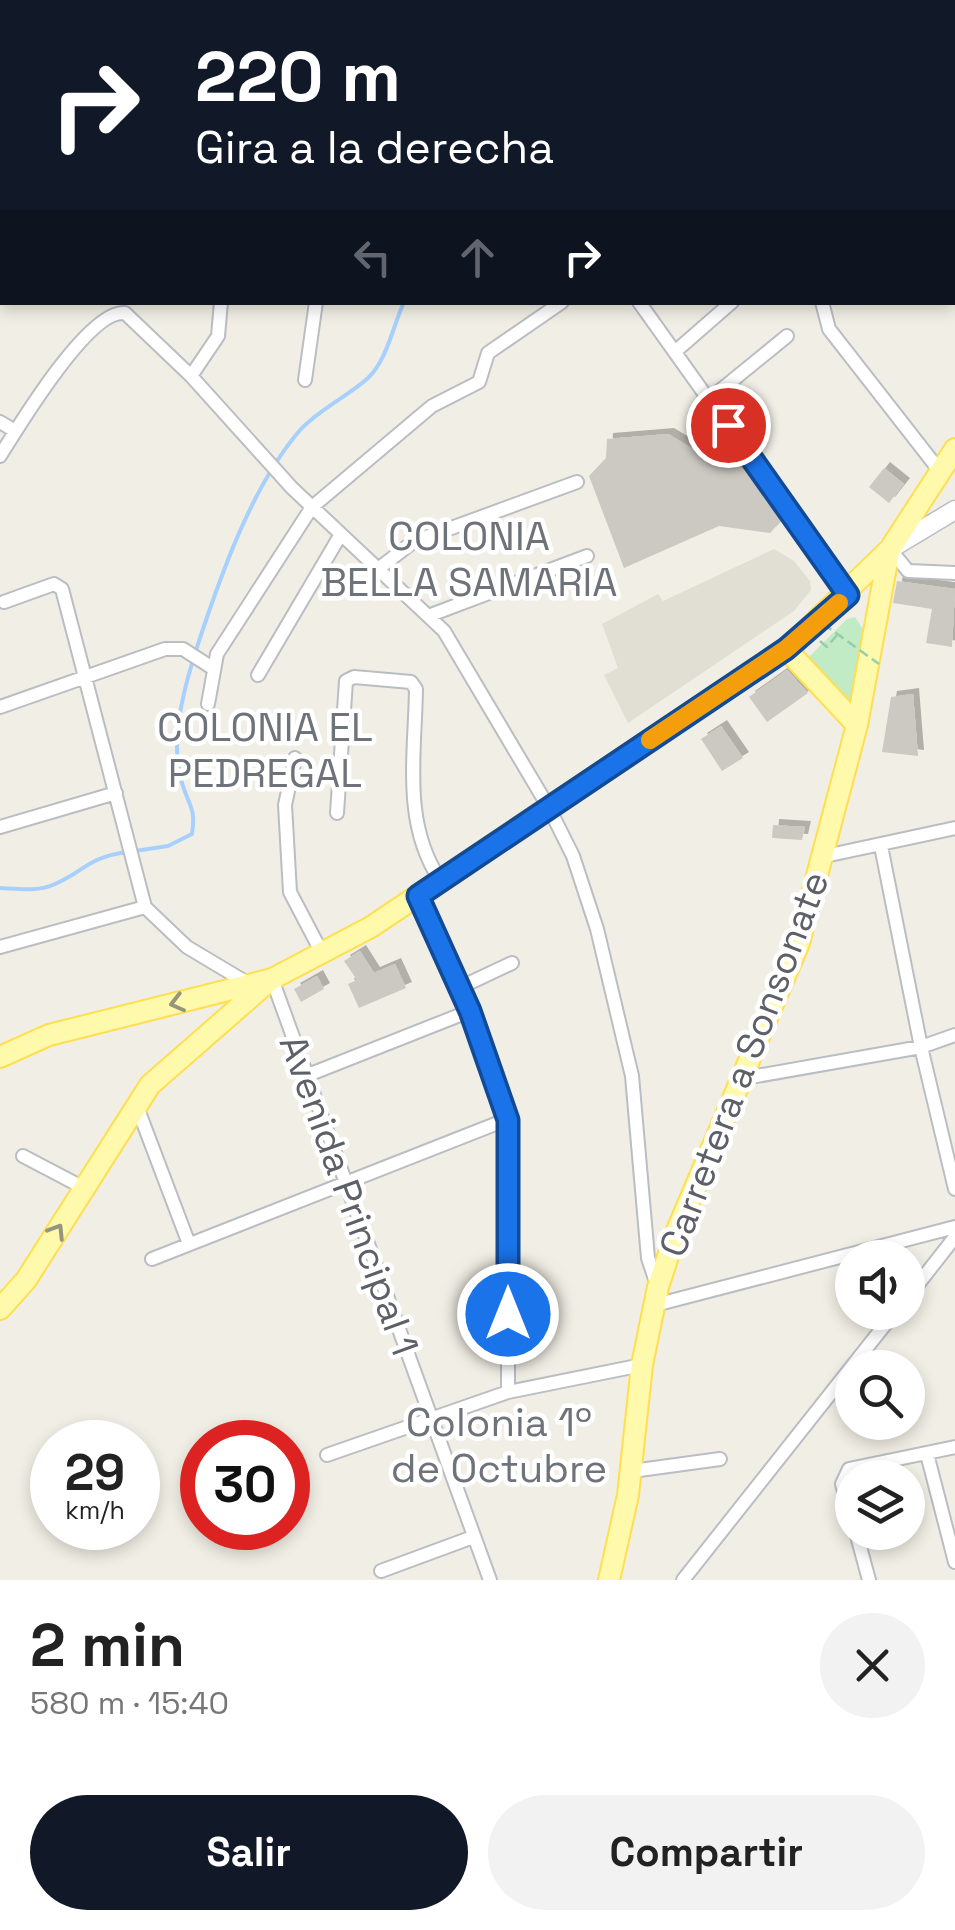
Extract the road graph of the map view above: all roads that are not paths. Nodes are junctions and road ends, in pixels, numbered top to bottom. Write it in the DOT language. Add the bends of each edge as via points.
graph roads {
  1 [pos="106,305"];
  2 [pos="221,305"];
  3 [pos="316,305"];
  4 [pos="558,305"];
  5 [pos="641,305"];
  6 [pos="729,305"];
  7 [pos="823,305"];
  8 [pos="104,318"];
  9 [pos="787,336"];
  10 [pos="677,350"];
  11 [pos="191,376"];
  12 [pos="305,380"];
  13 [pos="711,398"];
  14 [pos="0,422"];
  15 [pos="15,431"];
  16 [pos="955,450"];
  17 [pos="0,456"];
  18 [pos="939,470"];
  19 [pos="577,482"];
  20 [pos="312,507"];
  21 [pos="955,510"];
  22 [pos="341,534"];
  23 [pos="890,549"];
  24 [pos="587,556"];
  25 [pos="378,569"];
  26 [pos="955,573"];
  27 [pos="848,595"];
  28 [pos="4,602"];
  29 [pos="428,616"];
  30 [pos="786,649"];
  31 [pos="214,669"];
  32 [pos="258,675"];
  33 [pos="83,678"];
  34 [pos="208,704"];
  35 [pos="0,707"];
  36 [pos="857,724"];
  37 [pos="296,758"];
  38 [pos="116,793"];
  39 [pos="549,808"];
  40 [pos="337,813"];
  41 [pos="0,827"];
  42 [pos="955,828"];
  43 [pos="881,846"];
  44 [pos="825,856"];
  45 [pos="440,880"];
  46 [pos="418,896"];
  47 [pos="145,906"];
  48 [pos="0,946"];
  49 [pos="323,955"];
  50 [pos="512,964"];
  51 [pos="272,978"];
  52 [pos="249,984"];
  53 [pos="461,987"];
  54 [pos="470,1011"];
  55 [pos="955,1035"];
  56 [pos="920,1046"];
  57 [pos="0,1057"];
  58 [pos="308,1074"];
  59 [pos="745,1078"];
  60 [pos="136,1104"];
  61 [pos="508,1120"];
  62 [pos="23,1156"];
  63 [pos="346,1183"];
  64 [pos="84,1188"];
  65 [pos="955,1188"];
  66 [pos="955,1227"];
  67 [pos="955,1237"];
  68 [pos="190,1244"];
  69 [pos="152,1259"];
  70 [pos="925,1275"];
  71 [pos="656,1296"];
  72 [pos="0,1309"];
  73 [pos="881,1330"];
  74 [pos="642,1365"];
  75 [pos="508,1392"];
  76 [pos="428,1417"];
  77 [pos="955,1447"];
  78 [pos="926,1454"];
  79 [pos="327,1455"];
  80 [pos="720,1459"];
  81 [pos="891,1460"];
  82 [pos="632,1471"];
  83 [pos="473,1537"];
  84 [pos="861,1550"];
  85 [pos="955,1562"];
  86 [pos="382,1571"];
  87 [pos="490,1580"];
  88 [pos="609,1580"];
  89 [pos="683,1580"];
  90 [pos="869,1580"];
  1 -- 8 [label="street"];
  2 -- 11 [label="street" via="218,336"];
  3 -- 12 [label="street"];
  4 -- 20 [label="street" via="488,354 479,382 432,406"];
  5 -- 10 [label="street"];
  6 -- 10 [label="street"];
  7 -- 18 [label="street" via="829,330"];
  8 -- 11 [label="street" via="117,312 134,318"];
  8 -- 15 [label="street"];
  9 -- 13 [label="street"];
  10 -- 13 [label="street"];
  11 -- 20 [label="street"];
  13 -- 27 [label="street"];
  14 -- 15 [label="street"];
  15 -- 17 [label="street"];
  16 -- 18 [label="main road"];
  18 -- 23 [label="main road"];
  19 -- 25 [label="street" via="413,542"];
  20 -- 22 [label="street"];
  20 -- 31 [label="street" via="217,654"];
  21 -- 23 [label="street"];
  22 -- 25 [label="street"];
  22 -- 32 [label="street"];
  23 -- 26 [label="street" via="908,572"];
  23 -- 27 [label="main road"];
  23 -- 36 [label="main road, Carretera a Sonsonate"];
  24 -- 29 [label="street"];
  25 -- 29 [label="street"];
  27 -- 30 [label="main road"];
  28 -- 33 [label="street" via="54,584 62,589"];
  29 -- 39 [label="street" via="444,631"];
  30 -- 36 [label="main road"];
  30 -- 39 [label="main road"];
  31 -- 33 [label="street" via="183,649 165,649"];
  31 -- 34 [label="street"];
  33 -- 35 [label="street"];
  33 -- 38 [label="street"];
  36 -- 44 [label="main road, Carretera a Sonsonate"];
  37 -- 49 [label="street" via="285,805 290,892"];
  38 -- 41 [label="street"];
  38 -- 47 [label="street"];
  39 -- 45 [label="main road"];
  39 -- 71 [label="street" via="598,930 632,1076"];
  40 -- 45 [label="street" via="346,681 354,676 411,682 413,816"];
  42 -- 43 [label="street"];
  43 -- 44 [label="street"];
  43 -- 56 [label="street"];
  44 -- 59 [label="main road, Carretera a Sonsonate" via="799,943"];
  45 -- 46 [label="main road"];
  46 -- 49 [label="main road"];
  46 -- 53 [label="street"];
  47 -- 48 [label="street"];
  47 -- 52 [label="street" via="187,947"];
  49 -- 51 [label="main road"];
  50 -- 53 [label="street"];
  51 -- 52 [label="main road"];
  51 -- 58 [label="street, Avenida Principal 1"];
  51 -- 60 [label="main road"];
  52 -- 57 [label="main road, one-way" via="49,1035"];
  53 -- 54 [label="street"];
  54 -- 58 [label="street"];
  54 -- 61 [label="street"];
  55 -- 56 [label="street"];
  56 -- 59 [label="street"];
  56 -- 65 [label="street"];
  58 -- 63 [label="street, Avenida Principal 1"];
  59 -- 71 [label="main road, Carretera a Sonsonate" via="674,1235"];
  60 -- 64 [label="main road"];
  60 -- 68 [label="street"];
  61 -- 63 [label="street"];
  61 -- 75 [label="street"];
  62 -- 64 [label="street"];
  63 -- 68 [label="street"];
  63 -- 76 [label="street, Avenida Principal 1"];
  72 -- 64 [label="main road, one-way"];
  66 -- 71 [label="street"];
  67 -- 70 [label="street"];
  68 -- 69 [label="street"];
  71 -- 74 [label="main road, Carretera a Sonsonate"];
  73 -- 89 [label="street"];
  74 -- 75 [label="street"];
  74 -- 82 [label="main road, Carretera a Sonsonate"];
  75 -- 76 [label="street"];
  76 -- 79 [label="street"];
  76 -- 83 [label="street, Avenida Principal 1"];
  77 -- 78 [label="street"];
  78 -- 81 [label="street"];
  78 -- 85 [label="street"];
  80 -- 82 [label="street"];
  82 -- 88 [label="main road, Carretera a Sonsonate"];
  83 -- 86 [label="street"];
  83 -- 87 [label="street, Avenida Principal 1"];
  84 -- 90 [label="street"];
}
